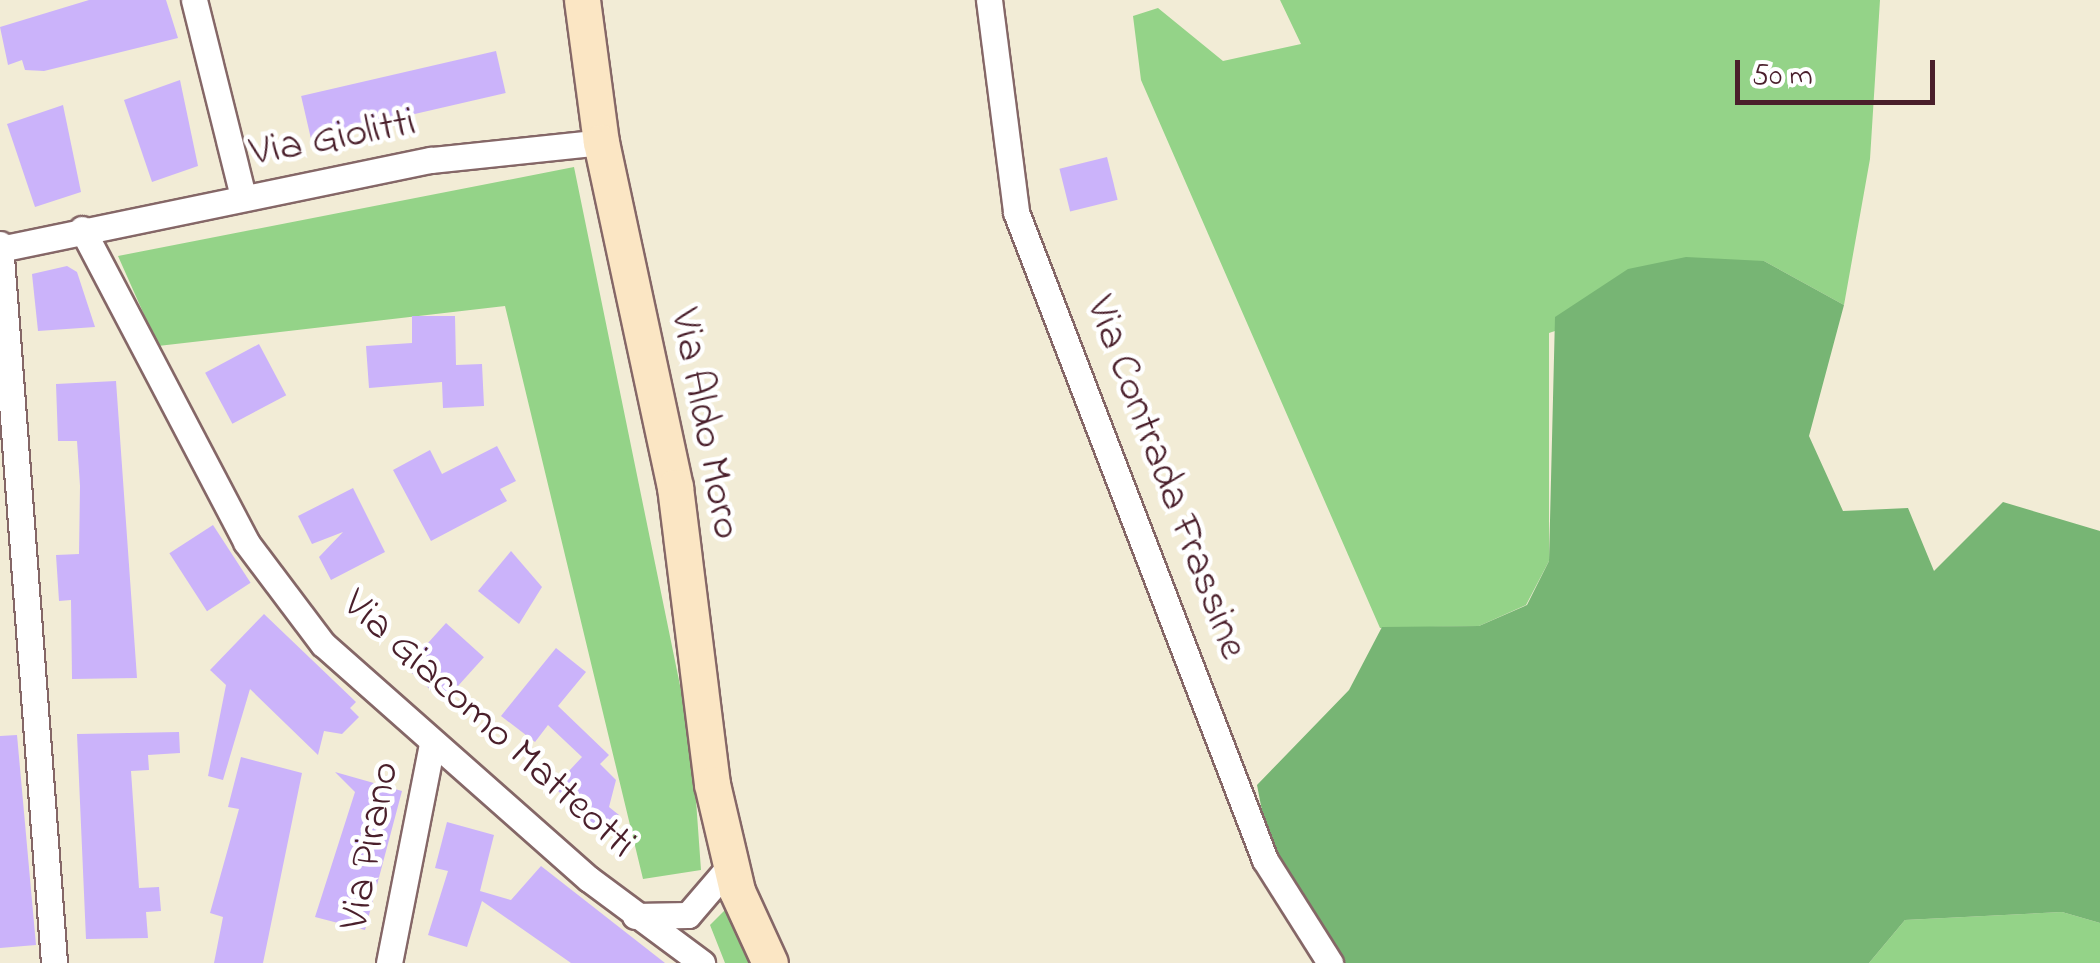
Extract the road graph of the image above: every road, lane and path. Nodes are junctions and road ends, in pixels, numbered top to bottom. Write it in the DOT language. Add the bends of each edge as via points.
graph roads {
  1 [pos="194,0"];
  2 [pos="582,0"];
  3 [pos="989,0"];
  4 [pos="601,142"];
  5 [pos="243,198"];
  6 [pos="82,229"];
  7 [pos="1,247"];
  8 [pos="432,744"];
  9 [pos="730,866"];
  10 [pos="635,916"];
  11 [pos="54,963"];
  12 [pos="389,963"];
  13 [pos="702,963"];
  14 [pos="770,963"];
  15 [pos="1330,963"];
  1 -- 5 [label="street"];
  2 -- 4 [label="street, Via Aldo Moro"];
  3 -- 15 [label="street, Via Contrada Frassine" via="1016,212 1265,860"];
  4 -- 5 [label="street, Via Giolitti" via="430,160"];
  4 -- 9 [label="street, Via Aldo Moro" via="675,487"];
  5 -- 6 [label="street, Via Giolitti"];
  6 -- 7 [label="street, Via Giolitti"];
  6 -- 8 [label="street, Via Giacomo Matteotti" via="246,542 323,644"];
  7 -- 11 [label="street"];
  8 -- 10 [label="street, Via Giacomo Matteotti"];
  8 -- 12 [label="street, Via Pirano"];
  9 -- 10 [label="street, Via Giacomo Matteotti" via="688,915"];
  9 -- 14 [label="street"];
  10 -- 13 [label="street, Via Giacomo Matteotti"];
}
